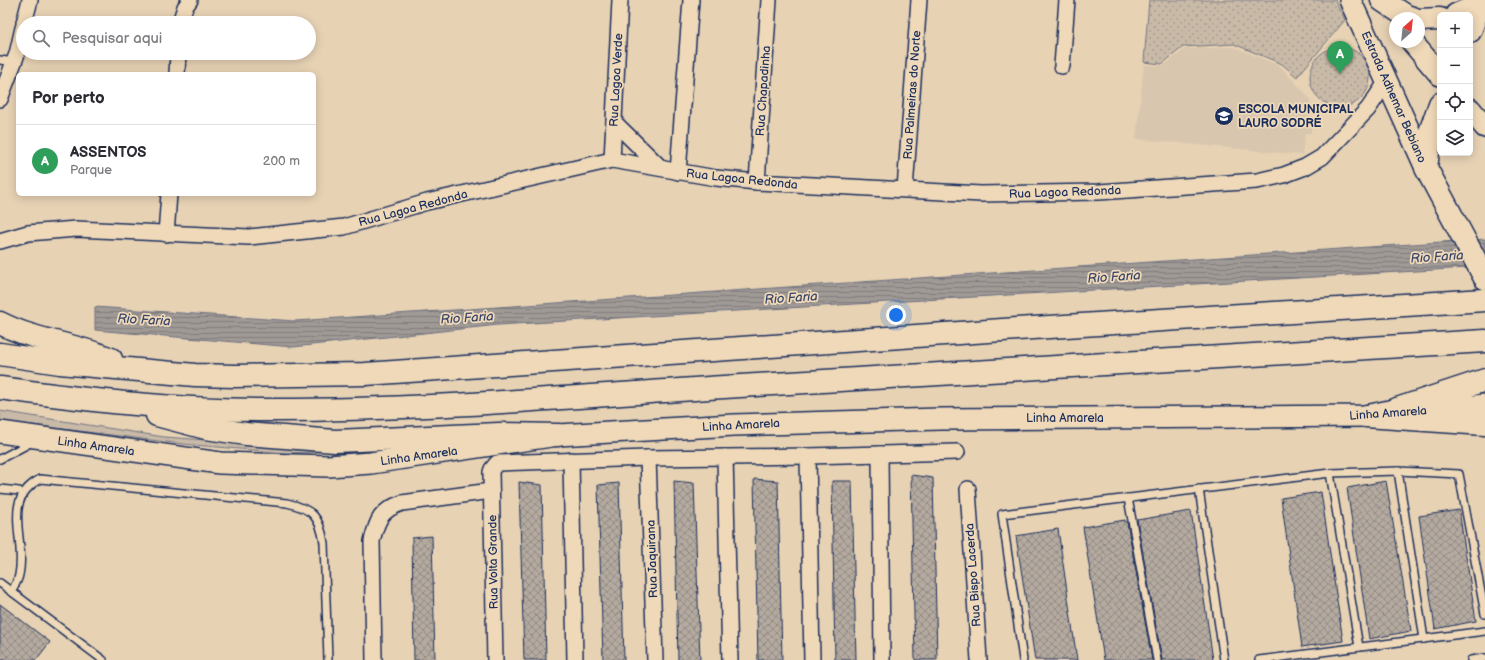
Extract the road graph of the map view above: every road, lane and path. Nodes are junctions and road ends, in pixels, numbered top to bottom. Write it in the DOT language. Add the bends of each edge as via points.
graph roads {
  1 [pos="30,0"];
  2 [pos="190,0"];
  3 [pos="620,0"];
  4 [pos="692,0"];
  5 [pos="768,0"];
  6 [pos="919,0"];
  7 [pos="1067,0"];
  8 [pos="1350,0"];
  9 [pos="1381,0"];
  10 [pos="1482,2"];
  11 [pos="1390,12"];
  12 [pos="1400,12"];
  13 [pos="1462,12"];
  14 [pos="26,16"];
  15 [pos="182,16"];
  16 [pos="1437,19"];
  17 [pos="1425,20"];
  18 [pos="1473,24"];
  19 [pos="16,42"];
  20 [pos="1417,48"];
  21 [pos="178,60"];
  22 [pos="7,61"];
  23 [pos="1062,66"];
  24 [pos="1437,71"];
  25 [pos="177,72"];
  26 [pos="1387,81"];
  27 [pos="0,99"];
  28 [pos="1396,102"];
  29 [pos="1368,109"];
  30 [pos="1437,112"];
  31 [pos="1473,113"];
  32 [pos="614,122"];
  33 [pos="1485,127"];
  34 [pos="612,160"];
  35 [pos="661,168"];
  36 [pos="1426,168"];
  37 [pos="678,172"];
  38 [pos="757,182"];
  39 [pos="904,189"];
  40 [pos="169,196"];
  41 [pos="166,234"];
  42 [pos="0,241"];
  43 [pos="1485,278"];
  44 [pos="1485,300"];
  45 [pos="0,323"];
  46 [pos="1485,341"];
  47 [pos="0,354"];
  48 [pos="140,370"];
  49 [pos="1485,380"];
  50 [pos="0,388"];
  51 [pos="119,403"];
  52 [pos="1485,405"];
  53 [pos="1394,410"];
  54 [pos="1366,416"];
  55 [pos="1485,424"];
  56 [pos="0,432"];
  57 [pos="558,435"];
  58 [pos="39,438"];
  59 [pos="957,452"];
  60 [pos="880,454"];
  61 [pos="808,456"];
  62 [pos="725,457"];
  63 [pos="648,458"];
  64 [pos="0,459"];
  65 [pos="571,460"];
  66 [pos="1398,471"];
  67 [pos="1330,473"];
  68 [pos="0,489"];
  69 [pos="968,489"];
  70 [pos="1199,489"];
  71 [pos="19,491"];
  72 [pos="491,491"];
  73 [pos="1128,498"];
  74 [pos="0,583"];
  75 [pos="11,592"];
  76 [pos="1485,614"];
  77 [pos="1485,631"];
  78 [pos="1424,639"];
  79 [pos="1359,647"];
  80 [pos="1485,658"];
  81 [pos="103,660"];
  82 [pos="328,660"];
  83 [pos="374,660"];
  84 [pos="496,660"];
  85 [pos="574,660"];
  86 [pos="655,660"];
  87 [pos="730,660"];
  88 [pos="812,660"];
  89 [pos="882,660"];
  90 [pos="979,660"];
  91 [pos="1023,660"];
  92 [pos="1157,660"];
  93 [pos="1224,660"];
  94 [pos="1259,660"];
  95 [pos="1471,660"];
  1 -- 14 [label="street"];
  2 -- 15 [label="street"];
  3 -- 32 [label="street, Rua Lagoa Verde"];
  4 -- 37 [label="street"];
  5 -- 38 [label="street, Rua Chapadinha"];
  6 -- 39 [label="street, Rua Palmeiras do Norte"];
  7 -- 23 [label="street"];
  8 -- 26 [label="main road, Estrada Adhemar Bebiano"];
  9 -- 11 [label="main road"];
  9 -- 12 [label="main road"];
  10 -- 13 [label="main road"];
  10 -- 18 [label="main road"];
  16 -- 17 [label="main road"];
  19 -- 22 [label="street"];
  20 -- 24 [label="main road"];
  21 -- 25 [label="street"];
  22 -- 27 [label="street"];
  26 -- 28 [label="main road, Estrada Adhemar Bebiano"];
  26 -- 29 [label="street, Rua Lagoa Redonda"];
  28 -- 29 [label="street"];
  28 -- 36 [label="main road, Estrada Adhemar Bebiano"];
  29 -- 39 [label="street, Rua Lagoa Redonda" via="1322,157 1305,168 1257,181 1030,194"];
  30 -- 36 [label="main road" via="1431,129"];
  31 -- 33 [label="main road"];
  32 -- 34 [label="street, Rua Lagoa Verde"];
  32 -- 35 [label="street"];
  34 -- 35 [label="street, Rua Lagoa Redonda"];
  34 -- 41 [label="street, Rua Lagoa Redonda" via="427,202 344,227 249,237"];
  35 -- 37 [label="street, Rua Lagoa Redonda"];
  36 -- 43 [label="main road, Estrada Adhemar Bebiano"];
  37 -- 38 [label="street, Rua Lagoa Redonda"];
  38 -- 39 [label="street, Rua Lagoa Redonda"];
  40 -- 41 [label="street"];
  41 -- 42 [label="street, Rua Lagoa Redonda" via="76,229 28,233"];
  44 -- 48 [label="main road" via="365,374 235,376"];
  45 -- 48 [label="main road" via="50,342 93,352"];
  46 -- 51 [label="main road" via="432,406 258,410"];
  47 -- 48 [label="main road" via="60,363"];
  49 -- 53 [label="main road"];
  50 -- 51 [label="main road"];
  51 -- 57 [label="main road" via="206,428 335,441 499,434"];
  52 -- 53 [label="main road, Linha Amarela"];
  53 -- 54 [label="main road, Linha Amarela"];
  54 -- 55 [label="main road"];
  54 -- 57 [label="main road, Linha Amarela" via="840,421"];
  56 -- 58 [label="main road, Linha Amarela"];
  57 -- 58 [label="main road, Linha Amarela" via="372,463 328,466 220,463"];
  58 -- 64 [label="lane"];
  59 -- 60 [label="street"];
  60 -- 61 [label="street"];
  60 -- 89 [label="street"];
  61 -- 62 [label="street"];
  61 -- 88 [label="street"];
  62 -- 63 [label="street"];
  62 -- 87 [label="street"];
  63 -- 65 [label="street"];
  63 -- 86 [label="street, Rua Jaquirana"];
  65 -- 72 [label="street, Rua Volta Grande" via="504,462 494,465 491,472"];
  65 -- 85 [label="street"];
  66 -- 67 [label="lane"];
  66 -- 76 [label="lane" via="1459,474"];
  66 -- 78 [label="lane"];
  67 -- 70 [label="lane"];
  67 -- 79 [label="lane"];
  68 -- 71 [label="lane"];
  69 -- 90 [label="street, Rua Bispo Lacerda"];
  70 -- 73 [label="lane"];
  70 -- 93 [label="lane"];
  71 -- 75 [label="lane" via="12,506 12,521 20,558 20,576"];
  71 -- 82 [label="lane" via="40,479 53,479 287,503 309,510 322,529 324,543"];
  72 -- 83 [label="street" via="402,503 390,507 382,514 372,541"];
  72 -- 84 [label="street, Rua Volta Grande"];
  73 -- 91 [label="lane" via="1002,514"];
  73 -- 92 [label="lane"];
  74 -- 75 [label="lane"];
  75 -- 81 [label="lane"];
  77 -- 78 [label="lane"];
  78 -- 79 [label="lane"];
  79 -- 94 [label="lane"];
  80 -- 95 [label="lane"];
}
